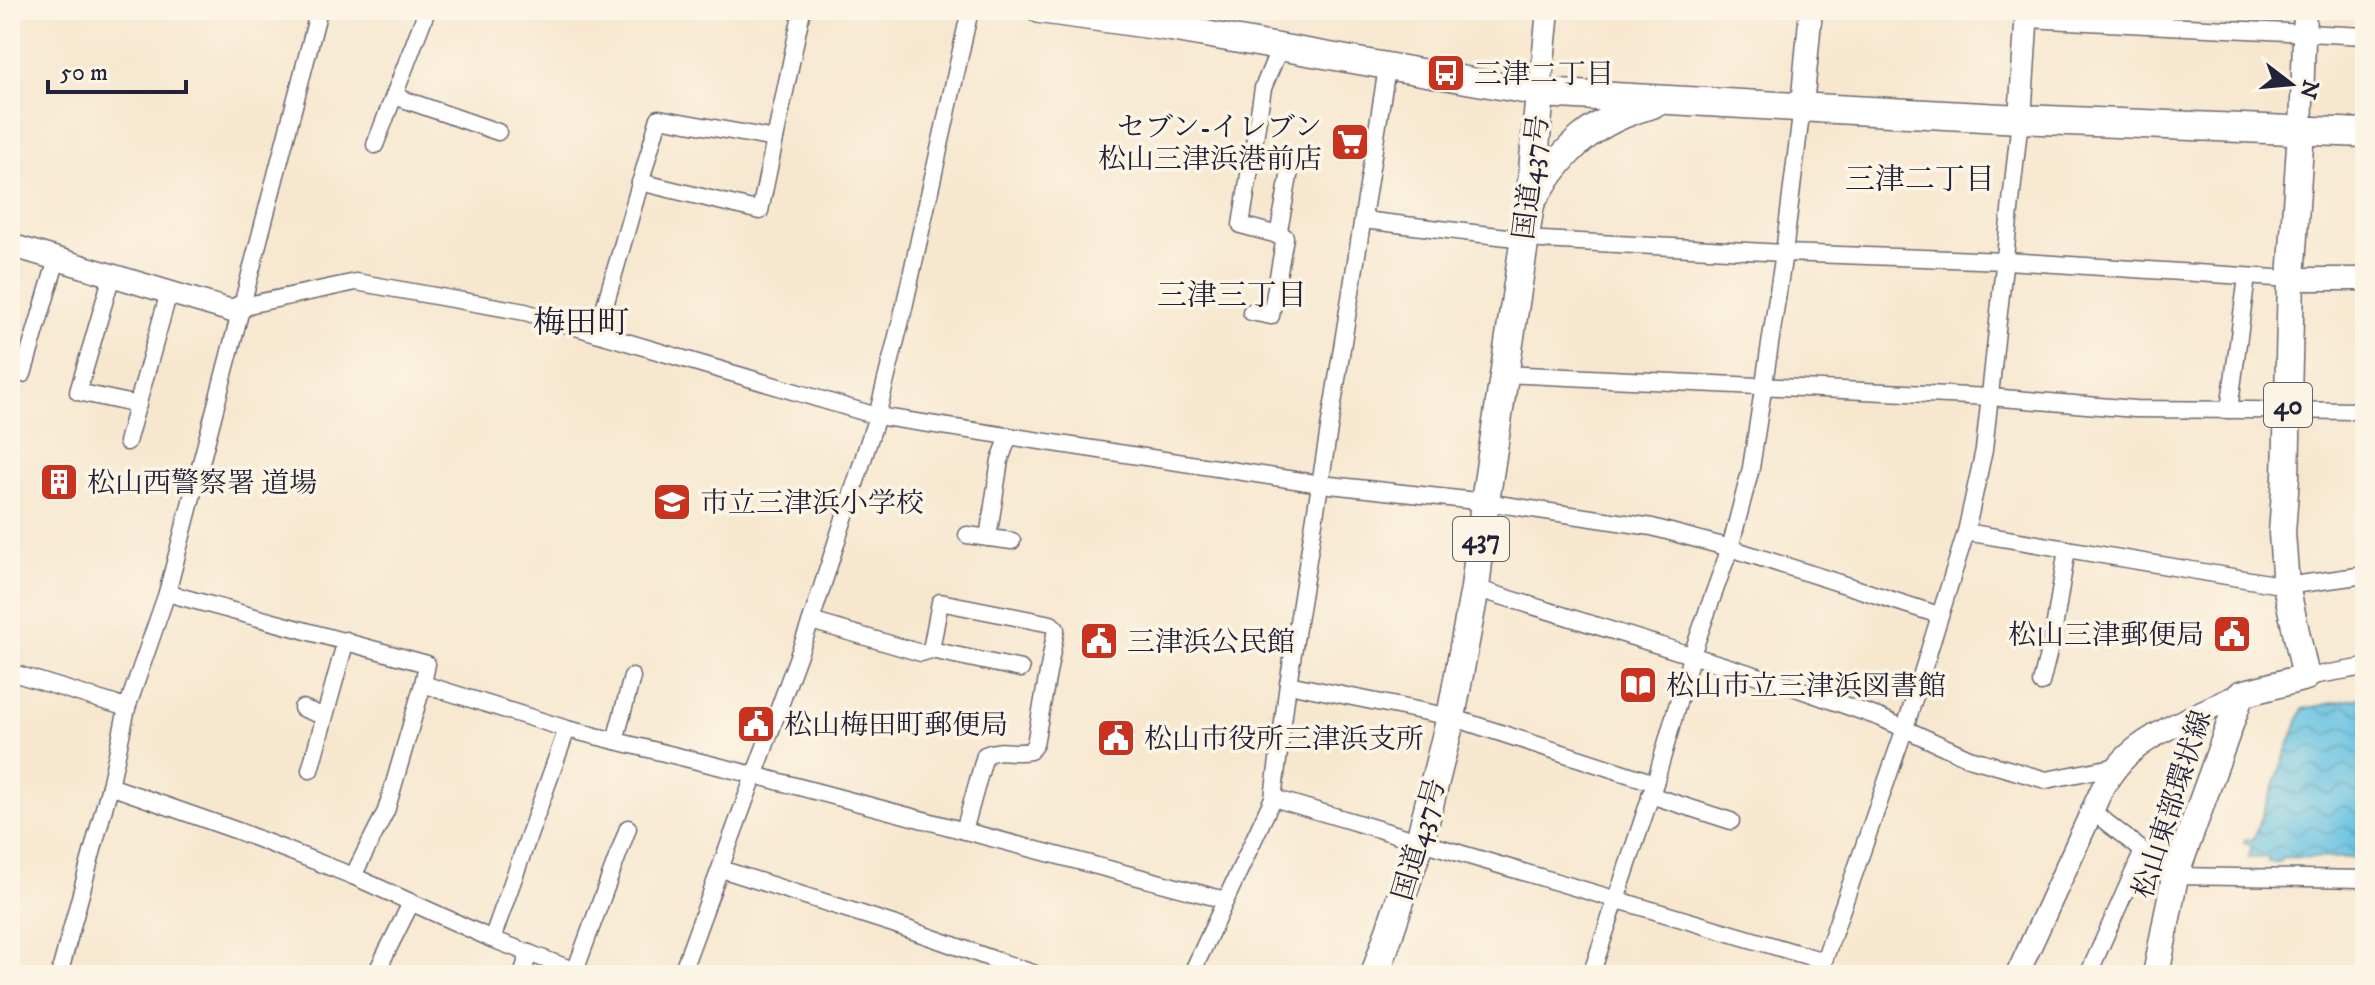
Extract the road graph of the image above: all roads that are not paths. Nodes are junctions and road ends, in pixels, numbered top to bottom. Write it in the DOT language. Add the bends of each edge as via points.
graph roads {
  1 [pos="319,10"];
  2 [pos="427,10"];
  3 [pos="802,10"];
  4 [pos="970,10"];
  5 [pos="1040,10"];
  6 [pos="1548,10"];
  7 [pos="1811,10"];
  8 [pos="2305,10"];
  9 [pos="2027,15"];
  10 [pos="1172,19"];
  11 [pos="2305,34"];
  12 [pos="2365,36"];
  13 [pos="1280,47"];
  14 [pos="1387,68"];
  15 [pos="1540,93"];
  16 [pos="394,96"];
  17 [pos="1668,100"];
  18 [pos="1802,106"];
  19 [pos="2020,119"];
  20 [pos="2301,131"];
  21 [pos="498,132"];
  22 [pos="2365,133"];
  23 [pos="775,139"];
  24 [pos="375,145"];
  25 [pos="1290,171"];
  26 [pos="640,182"];
  27 [pos="1530,204"];
  28 [pos="1363,220"];
  29 [pos="1278,236"];
  30 [pos="1524,239"];
  31 [pos="10,245"];
  32 [pos="1784,253"];
  33 [pos="57,259"];
  34 [pos="2006,261"];
  35 [pos="112,275"];
  36 [pos="2247,277"];
  37 [pos="2291,279"];
  38 [pos="2365,279"];
  39 [pos="169,292"];
  40 [pos="243,306"];
  41 [pos="1251,312"];
  42 [pos="597,333"];
  43 [pos="23,374"];
  44 [pos="1503,374"];
  45 [pos="1765,387"];
  46 [pos="1990,397"];
  47 [pos="138,405"];
  48 [pos="2229,410"];
  49 [pos="2288,411"];
  50 [pos="2365,411"];
  51 [pos="877,416"];
  52 [pos="1009,436"];
  53 [pos="127,442"];
  54 [pos="1321,484"];
  55 [pos="1485,502"];
  56 [pos="1966,532"];
  57 [pos="967,535"];
  58 [pos="988,538"];
  59 [pos="1012,541"];
  60 [pos="1730,548"];
  61 [pos="2067,549"];
  62 [pos="2365,575"];
  63 [pos="2286,586"];
  64 [pos="1475,588"];
  65 [pos="167,593"];
  66 [pos="1939,615"];
  67 [pos="811,621"];
  68 [pos="346,640"];
  69 [pos="931,650"];
  70 [pos="1691,657"];
  71 [pos="2365,667"];
  72 [pos="1021,669"];
  73 [pos="10,672"];
  74 [pos="632,677"];
  75 [pos="2306,677"];
  76 [pos="2041,683"];
  77 [pos="423,684"];
  78 [pos="1288,684"];
  79 [pos="2241,694"];
  80 [pos="127,708"];
  81 [pos="302,708"];
  82 [pos="323,716"];
  83 [pos="1451,717"];
  84 [pos="1905,728"];
  85 [pos="567,729"];
  86 [pos="615,741"];
  87 [pos="2118,766"];
  88 [pos="310,770"];
  89 [pos="754,775"];
  90 [pos="110,786"];
  91 [pos="1652,789"];
  92 [pos="1273,798"];
  93 [pos="2092,811"];
  94 [pos="1731,821"];
  95 [pos="628,828"];
  96 [pos="964,831"];
  97 [pos="1420,841"];
  98 [pos="2143,851"];
  99 [pos="721,869"];
  100 [pos="353,876"];
  101 [pos="2175,876"];
  102 [pos="2365,879"];
  103 [pos="1616,898"];
  104 [pos="1225,900"];
  105 [pos="411,903"];
  106 [pos="492,939"];
  107 [pos="529,953"];
  108 [pos="1821,968"];
  109 [pos="580,973"];
  110 [pos="59,975"];
  111 [pos="375,975"];
  112 [pos="522,975"];
  113 [pos="681,975"];
  114 [pos="1038,975"];
  115 [pos="1191,975"];
  116 [pos="1375,975"];
  117 [pos="1591,975"];
  118 [pos="2017,975"];
  119 [pos="2088,975"];
  120 [pos="2156,975"];
  1 -- 40 [label="street"];
  2 -- 16 [label="street"];
  3 -- 23 [label="street"];
  4 -- 51 [label="street"];
  5 -- 10 [label="main road"];
  6 -- 15 [label="street"];
  7 -- 18 [label="street"];
  8 -- 11 [label="street"];
  9 -- 11 [label="street"];
  9 -- 19 [label="street"];
  10 -- 13 [label="main road"];
  11 -- 12 [label="street"];
  11 -- 20 [label="street"];
  13 -- 14 [label="main road"];
  13 -- 29 [label="street" via="1263,88 1241,225"];
  14 -- 15 [label="main road"];
  14 -- 28 [label="street"];
  15 -- 17 [label="highway, 国道437号"];
  15 -- 27 [label="highway, 国道437号 / 437"];
  16 -- 21 [label="street"];
  16 -- 24 [label="street"];
  17 -- 18 [label="highway, 国道437号"];
  17 -- 27 [label="highway" via="1625,111 1583,136 1552,167"];
  18 -- 19 [label="highway, 国道437号"];
  18 -- 32 [label="street"];
  19 -- 20 [label="highway, 国道437号"];
  19 -- 34 [label="street"];
  20 -- 22 [label="highway, 国道437号"];
  20 -- 37 [label="main road, 40"];
  23 -- 26 [label="street" via="659,118"];
  23 -- 26 [label="street" via="760,211"];
  25 -- 29 [label="street"];
  26 -- 42 [label="street"];
  27 -- 30 [label="highway, 国道437号 / 437"];
  28 -- 30 [label="street"];
  28 -- 54 [label="street"];
  29 -- 41 [label="street" via="1285,237 1271,316"];
  30 -- 32 [label="street"];
  30 -- 44 [label="highway, 国道437号 / 437"];
  31 -- 33 [label="street"];
  32 -- 34 [label="street"];
  32 -- 45 [label="street"];
  33 -- 35 [label="street"];
  33 -- 43 [label="street"];
  34 -- 36 [label="street"];
  34 -- 46 [label="street"];
  35 -- 39 [label="street"];
  35 -- 47 [label="street" via="78,392"];
  36 -- 37 [label="street"];
  36 -- 48 [label="street"];
  37 -- 38 [label="street"];
  37 -- 49 [label="main road, 40"];
  39 -- 40 [label="street" via="232,311"];
  39 -- 47 [label="street"];
  40 -- 42 [label="street" via="356,282 525,312"];
  40 -- 65 [label="street"];
  42 -- 51 [label="street"];
  44 -- 45 [label="street"];
  44 -- 55 [label="highway, 国道437号 / 437"];
  45 -- 46 [label="street"];
  45 -- 60 [label="street"];
  46 -- 48 [label="street" via="2135,409"];
  46 -- 56 [label="street"];
  47 -- 53 [label="street"];
  48 -- 49 [label="street"];
  49 -- 50 [label="street"];
  49 -- 63 [label="main road, 40" via="2282,533"];
  51 -- 52 [label="street"];
  51 -- 67 [label="street"];
  52 -- 54 [label="street"];
  52 -- 58 [label="street"];
  54 -- 55 [label="street"];
  54 -- 78 [label="street"];
  55 -- 60 [label="street" via="1652,527"];
  55 -- 64 [label="highway, 国道437号 / 437"];
  56 -- 61 [label="street"];
  56 -- 66 [label="street"];
  57 -- 58 [label="street"];
  58 -- 59 [label="street"];
  60 -- 66 [label="street"];
  60 -- 70 [label="street"];
  61 -- 63 [label="street"];
  61 -- 76 [label="street"];
  62 -- 63 [label="street"];
  63 -- 75 [label="main road, 40"];
  64 -- 70 [label="street"];
  64 -- 83 [label="highway, 国道437号 / 437"];
  65 -- 68 [label="street"];
  65 -- 80 [label="street"];
  66 -- 84 [label="street"];
  67 -- 69 [label="street" via="921,653"];
  67 -- 89 [label="street"];
  68 -- 77 [label="street" via="427,664"];
  68 -- 82 [label="street"];
  69 -- 72 [label="street"];
  69 -- 96 [label="street" via="940,602 1056,629 1035,744 1021,753 995,750 985,755"];
  70 -- 84 [label="street"];
  70 -- 91 [label="street"];
  71 -- 75 [label="street"];
  73 -- 80 [label="street"];
  74 -- 86 [label="street"];
  75 -- 79 [label="main road, 松山東部環状線"];
  77 -- 85 [label="street"];
  77 -- 100 [label="street" via="386,811"];
  78 -- 83 [label="street"];
  78 -- 92 [label="street"];
  79 -- 87 [label="street" via="2184,720"];
  79 -- 101 [label="main road, 松山東部環状線"];
  80 -- 90 [label="street"];
  81 -- 82 [label="street"];
  82 -- 88 [label="street"];
  83 -- 91 [label="street"];
  83 -- 97 [label="highway, 国道437号 / 437"];
  84 -- 87 [label="street" via="1969,758 2046,780"];
  84 -- 108 [label="street"];
  85 -- 86 [label="street"];
  85 -- 106 [label="street"];
  86 -- 89 [label="street"];
  87 -- 93 [label="street"];
  89 -- 96 [label="street"];
  89 -- 99 [label="street"];
  90 -- 100 [label="street"];
  90 -- 110 [label="street"];
  91 -- 94 [label="street"];
  91 -- 103 [label="street"];
  92 -- 97 [label="street"];
  92 -- 104 [label="street"];
  93 -- 98 [label="street"];
  93 -- 118 [label="street"];
  95 -- 109 [label="street"];
  96 -- 104 [label="street"];
  97 -- 103 [label="street"];
  97 -- 116 [label="highway, 国道437号 / 437"];
  98 -- 101 [label="street"];
  98 -- 119 [label="street"];
  99 -- 113 [label="street"];
  99 -- 114 [label="street"];
  100 -- 105 [label="street"];
  101 -- 102 [label="street"];
  101 -- 120 [label="main road, 松山東部環状線"];
  103 -- 108 [label="street"];
  103 -- 117 [label="street"];
  104 -- 115 [label="street"];
  105 -- 106 [label="street"];
  105 -- 111 [label="street"];
  106 -- 107 [label="street"];
  107 -- 109 [label="street"];
  107 -- 112 [label="street"];
}
